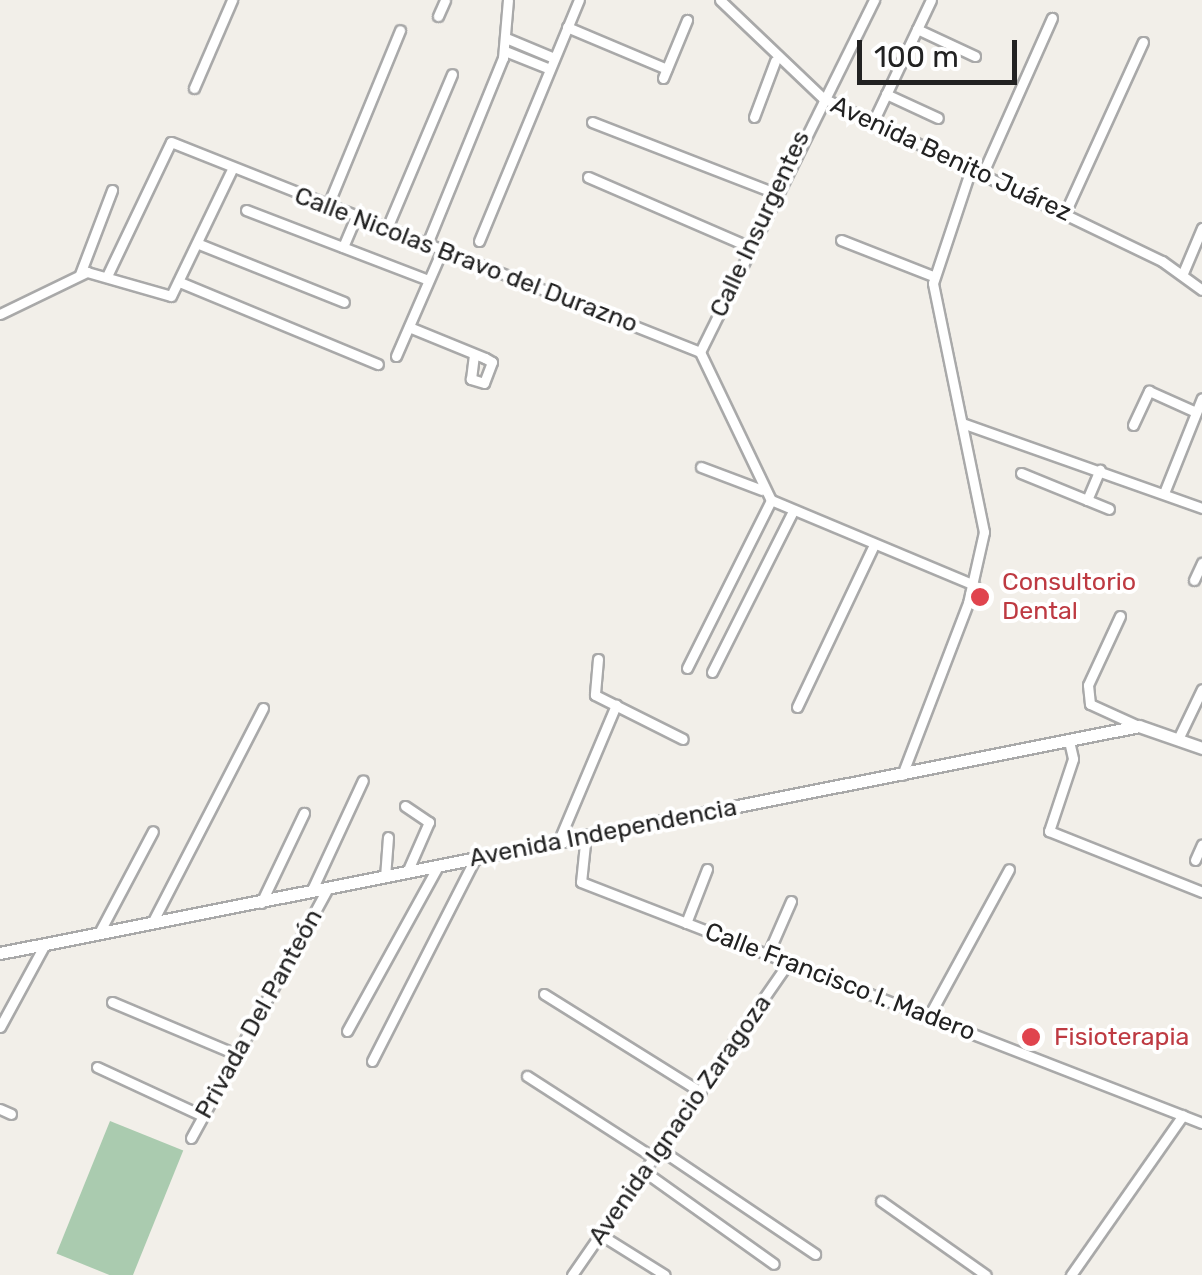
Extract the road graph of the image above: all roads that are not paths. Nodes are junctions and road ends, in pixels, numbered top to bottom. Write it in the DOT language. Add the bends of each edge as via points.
graph roads {
  1 [pos="232,0"];
  2 [pos="446,0"];
  3 [pos="508,0"];
  4 [pos="579,0"];
  5 [pos="720,0"];
  6 [pos="874,0"];
  7 [pos="931,0"];
  8 [pos="438,16"];
  9 [pos="1052,18"];
  10 [pos="687,20"];
  11 [pos="567,28"];
  12 [pos="917,29"];
  13 [pos="400,30"];
  14 [pos="506,38"];
  15 [pos="1143,42"];
  16 [pos="505,51"];
  17 [pos="975,56"];
  18 [pos="554,58"];
  19 [pos="775,61"];
  20 [pos="550,69"];
  21 [pos="452,74"];
  22 [pos="194,88"];
  23 [pos="886,94"];
  24 [pos="823,98"];
  25 [pos="754,117"];
  26 [pos="938,118"];
  27 [pos="592,122"];
  28 [pos="873,122"];
  29 [pos="232,169"];
  30 [pos="970,170"];
  31 [pos="982,174"];
  32 [pos="588,177"];
  33 [pos="112,190"];
  34 [pos="775,194"];
  35 [pos="328,205"];
  36 [pos="246,210"];
  37 [pos="1065,213"];
  38 [pos="356,216"];
  39 [pos="387,228"];
  40 [pos="1202,228"];
  41 [pos="841,240"];
  42 [pos="479,241"];
  43 [pos="199,244"];
  44 [pos="427,244"];
  45 [pos="343,247"];
  46 [pos="750,247"];
  47 [pos="442,250"];
  48 [pos="1183,273"];
  49 [pos="80,274"];
  50 [pos="107,276"];
  51 [pos="932,276"];
  52 [pos="428,280"];
  53 [pos="182,283"];
  54 [pos="1202,290"];
  55 [pos="344,302"];
  56 [pos="0,314"];
  57 [pos="409,328"];
  58 [pos="700,352"];
  59 [pos="474,354"];
  60 [pos="396,356"];
  61 [pos="378,364"];
  62 [pos="1202,398"];
  63 [pos="1196,412"];
  64 [pos="962,423"];
  65 [pos="1133,425"];
  66 [pos="701,467"];
  67 [pos="1100,470"];
  68 [pos="1020,473"];
  69 [pos="762,490"];
  70 [pos="1164,492"];
  71 [pos="771,500"];
  72 [pos="1087,500"];
  73 [pos="1202,508"];
  74 [pos="1109,509"];
  75 [pos="793,511"];
  76 [pos="874,544"];
  77 [pos="1202,563"];
  78 [pos="1194,580"];
  79 [pos="974,585"];
  80 [pos="1120,616"];
  81 [pos="598,659"];
  82 [pos="687,668"];
  83 [pos="712,672"];
  84 [pos="1202,689"];
  85 [pos="616,706"];
  86 [pos="797,707"];
  87 [pos="263,708"];
  88 [pos="1139,726"];
  89 [pos="1180,737"];
  90 [pos="684,739"];
  91 [pos="1070,741"];
  92 [pos="1202,748"];
  93 [pos="901,778"];
  94 [pos="363,780"];
  95 [pos="405,806"];
  96 [pos="304,814"];
  97 [pos="153,831"];
  98 [pos="586,834"];
  99 [pos="388,837"];
  100 [pos="559,840"];
  101 [pos="1202,844"];
  102 [pos="476,857"];
  103 [pos="1194,860"];
  104 [pos="438,866"];
  105 [pos="708,868"];
  106 [pos="1008,869"];
  107 [pos="407,872"];
  108 [pos="385,877"];
  109 [pos="328,888"];
  110 [pos="311,892"];
  111 [pos="1202,892"];
  112 [pos="790,901"];
  113 [pos="261,902"];
  114 [pos="686,923"];
  115 [pos="151,924"];
  116 [pos="99,933"];
  117 [pos="45,944"];
  118 [pos="0,953"];
  119 [pos="767,956"];
  120 [pos="787,964"];
  121 [pos="544,994"];
  122 [pos="112,1002"];
  123 [pos="929,1016"];
  124 [pos="0,1027"];
  125 [pos="347,1031"];
  126 [pos="238,1055"];
  127 [pos="372,1061"];
  128 [pos="97,1067"];
  129 [pos="527,1076"];
  130 [pos="701,1092"];
  131 [pos="0,1108"];
  132 [pos="11,1114"];
  133 [pos="1183,1115"];
  134 [pos="203,1116"];
  135 [pos="1202,1122"];
  136 [pos="190,1138"];
  137 [pos="658,1154"];
  138 [pos="645,1172"];
  139 [pos="881,1202"];
  140 [pos="601,1234"];
  141 [pos="814,1254"];
  142 [pos="774,1264"];
  143 [pos="576,1274"];
  144 [pos="665,1275"];
  145 [pos="986,1275"];
  146 [pos="1072,1275"];
  1 -- 22 [label="street"];
  2 -- 8 [label="street"];
  3 -- 14 [label="street"];
  4 -- 11 [label="street"];
  5 -- 19 [label="street, Avenida Benito Juárez"];
  6 -- 24 [label="street, Calle Insurgentes"];
  7 -- 12 [label="street"];
  9 -- 31 [label="street"];
  10 -- 11 [label="street" via="665,73"];
  11 -- 18 [label="street"];
  12 -- 17 [label="street"];
  12 -- 23 [label="street"];
  13 -- 35 [label="street"];
  14 -- 16 [label="street"];
  14 -- 18 [label="street"];
  15 -- 37 [label="street"];
  16 -- 20 [label="street"];
  16 -- 44 [label="street"];
  18 -- 20 [label="street"];
  19 -- 24 [label="street, Avenida Benito Juárez"];
  19 -- 25 [label="street"];
  20 -- 42 [label="street"];
  21 -- 39 [label="street"];
  23 -- 26 [label="street"];
  23 -- 28 [label="street"];
  24 -- 28 [label="street, Avenida Benito Juárez"];
  24 -- 34 [label="street, Calle Insurgentes"];
  27 -- 34 [label="street"];
  28 -- 30 [label="street, Avenida Benito Juárez"];
  29 -- 35 [label="street, Calle Nicolas Bravo del Durazno"];
  29 -- 43 [label="street"];
  29 -- 50 [label="street, Calle Nicolas Bravo del Durazno" via="176,143 162,148"];
  30 -- 31 [label="street, Avenida Benito Juárez"];
  30 -- 51 [label="street"];
  31 -- 37 [label="street, Avenida Benito Juárez"];
  32 -- 46 [label="street"];
  33 -- 49 [label="street"];
  34 -- 46 [label="street, Calle Insurgentes"];
  35 -- 38 [label="street, Calle Nicolas Bravo del Durazno"];
  36 -- 45 [label="street"];
  37 -- 48 [label="street, Avenida Benito Juárez"];
  38 -- 39 [label="street, Calle Nicolas Bravo del Durazno"];
  38 -- 45 [label="street"];
  39 -- 44 [label="street, Calle Nicolas Bravo del Durazno"];
  40 -- 48 [label="street"];
  41 -- 51 [label="street"];
  43 -- 53 [label="street"];
  43 -- 55 [label="street"];
  44 -- 47 [label="street, Calle Nicolas Bravo del Durazno"];
  45 -- 52 [label="street"];
  46 -- 58 [label="street, Calle Insurgentes"];
  47 -- 52 [label="street"];
  47 -- 58 [label="street, Calle Nicolas Bravo del Durazno"];
  48 -- 54 [label="street, Avenida Benito Juárez"];
  49 -- 50 [label="street"];
  49 -- 56 [label="street"];
  50 -- 53 [label="street" via="166,297"];
  51 -- 64 [label="street"];
  52 -- 57 [label="street"];
  53 -- 61 [label="street"];
  57 -- 59 [label="street"];
  57 -- 60 [label="street"];
  58 -- 69 [label="street"];
  62 -- 63 [label="street"];
  63 -- 65 [label="street" via="1149,391"];
  63 -- 70 [label="street"];
  64 -- 67 [label="street"];
  64 -- 79 [label="street" via="984,509"];
  66 -- 69 [label="street"];
  67 -- 70 [label="street"];
  67 -- 72 [label="street"];
  68 -- 72 [label="street"];
  69 -- 71 [label="street"];
  70 -- 73 [label="street"];
  71 -- 75 [label="street"];
  71 -- 82 [label="street"];
  72 -- 74 [label="street"];
  75 -- 76 [label="street"];
  75 -- 83 [label="street"];
  76 -- 79 [label="street"];
  76 -- 86 [label="street"];
  77 -- 78 [label="street"];
  79 -- 93 [label="street"];
  80 -- 88 [label="street" via="1090,704"];
  81 -- 85 [label="street" via="590,688"];
  84 -- 89 [label="street"];
  85 -- 90 [label="street"];
  85 -- 100 [label="street"];
  87 -- 115 [label="street"];
  88 -- 89 [label="street, Avenida Independencia"];
  88 -- 91 [label="street, Avenida Independencia"];
  89 -- 92 [label="street, Avenida Independencia"];
  91 -- 93 [label="street, Avenida Independencia"];
  91 -- 111 [label="street" via="1073,760 1049,831"];
  93 -- 98 [label="street, Avenida Independencia"];
  94 -- 110 [label="street"];
  95 -- 107 [label="street" via="429,822"];
  96 -- 113 [label="street"];
  97 -- 116 [label="street"];
  98 -- 100 [label="street, Avenida Independencia"];
  98 -- 114 [label="street, Calle Francisco I. Madero" via="579,880"];
  99 -- 108 [label="street"];
  100 -- 102 [label="street, Avenida Independencia"];
  101 -- 103 [label="street"];
  102 -- 104 [label="street, Avenida Independencia"];
  102 -- 127 [label="street"];
  104 -- 107 [label="street, Avenida Independencia"];
  104 -- 125 [label="street"];
  105 -- 114 [label="street"];
  106 -- 123 [label="street"];
  107 -- 108 [label="street, Avenida Independencia"];
  108 -- 109 [label="street, Avenida Independencia"];
  109 -- 110 [label="street, Avenida Independencia"];
  109 -- 126 [label="street, Privada Del Panteón"];
  110 -- 113 [label="street, Avenida Independencia"];
  112 -- 119 [label="street"];
  113 -- 115 [label="street, Avenida Independencia"];
  114 -- 119 [label="street, Calle Francisco I. Madero"];
  115 -- 116 [label="street, Avenida Independencia"];
  116 -- 117 [label="street, Avenida Independencia"];
  117 -- 118 [label="street, Avenida Independencia"];
  117 -- 124 [label="street"];
  119 -- 120 [label="street, Calle Francisco I. Madero"];
  120 -- 123 [label="street, Calle Francisco I. Madero"];
  120 -- 130 [label="street, Avenida Ignacio Zaragoza"];
  121 -- 130 [label="street"];
  122 -- 126 [label="street"];
  123 -- 133 [label="street, Calle Francisco I. Madero"];
  126 -- 134 [label="street, Privada Del Panteón"];
  128 -- 134 [label="street"];
  129 -- 137 [label="street"];
  130 -- 137 [label="street, Avenida Ignacio Zaragoza"];
  131 -- 132 [label="street"];
  133 -- 135 [label="street, Calle Francisco I. Madero"];
  133 -- 146 [label="street"];
  134 -- 136 [label="street, Privada Del Panteón"];
  137 -- 138 [label="street, Avenida Ignacio Zaragoza"];
  137 -- 141 [label="street"];
  138 -- 140 [label="street, Avenida Ignacio Zaragoza"];
  138 -- 142 [label="street"];
  139 -- 145 [label="street"];
  140 -- 143 [label="street, Avenida Ignacio Zaragoza"];
  140 -- 144 [label="street"];
}
